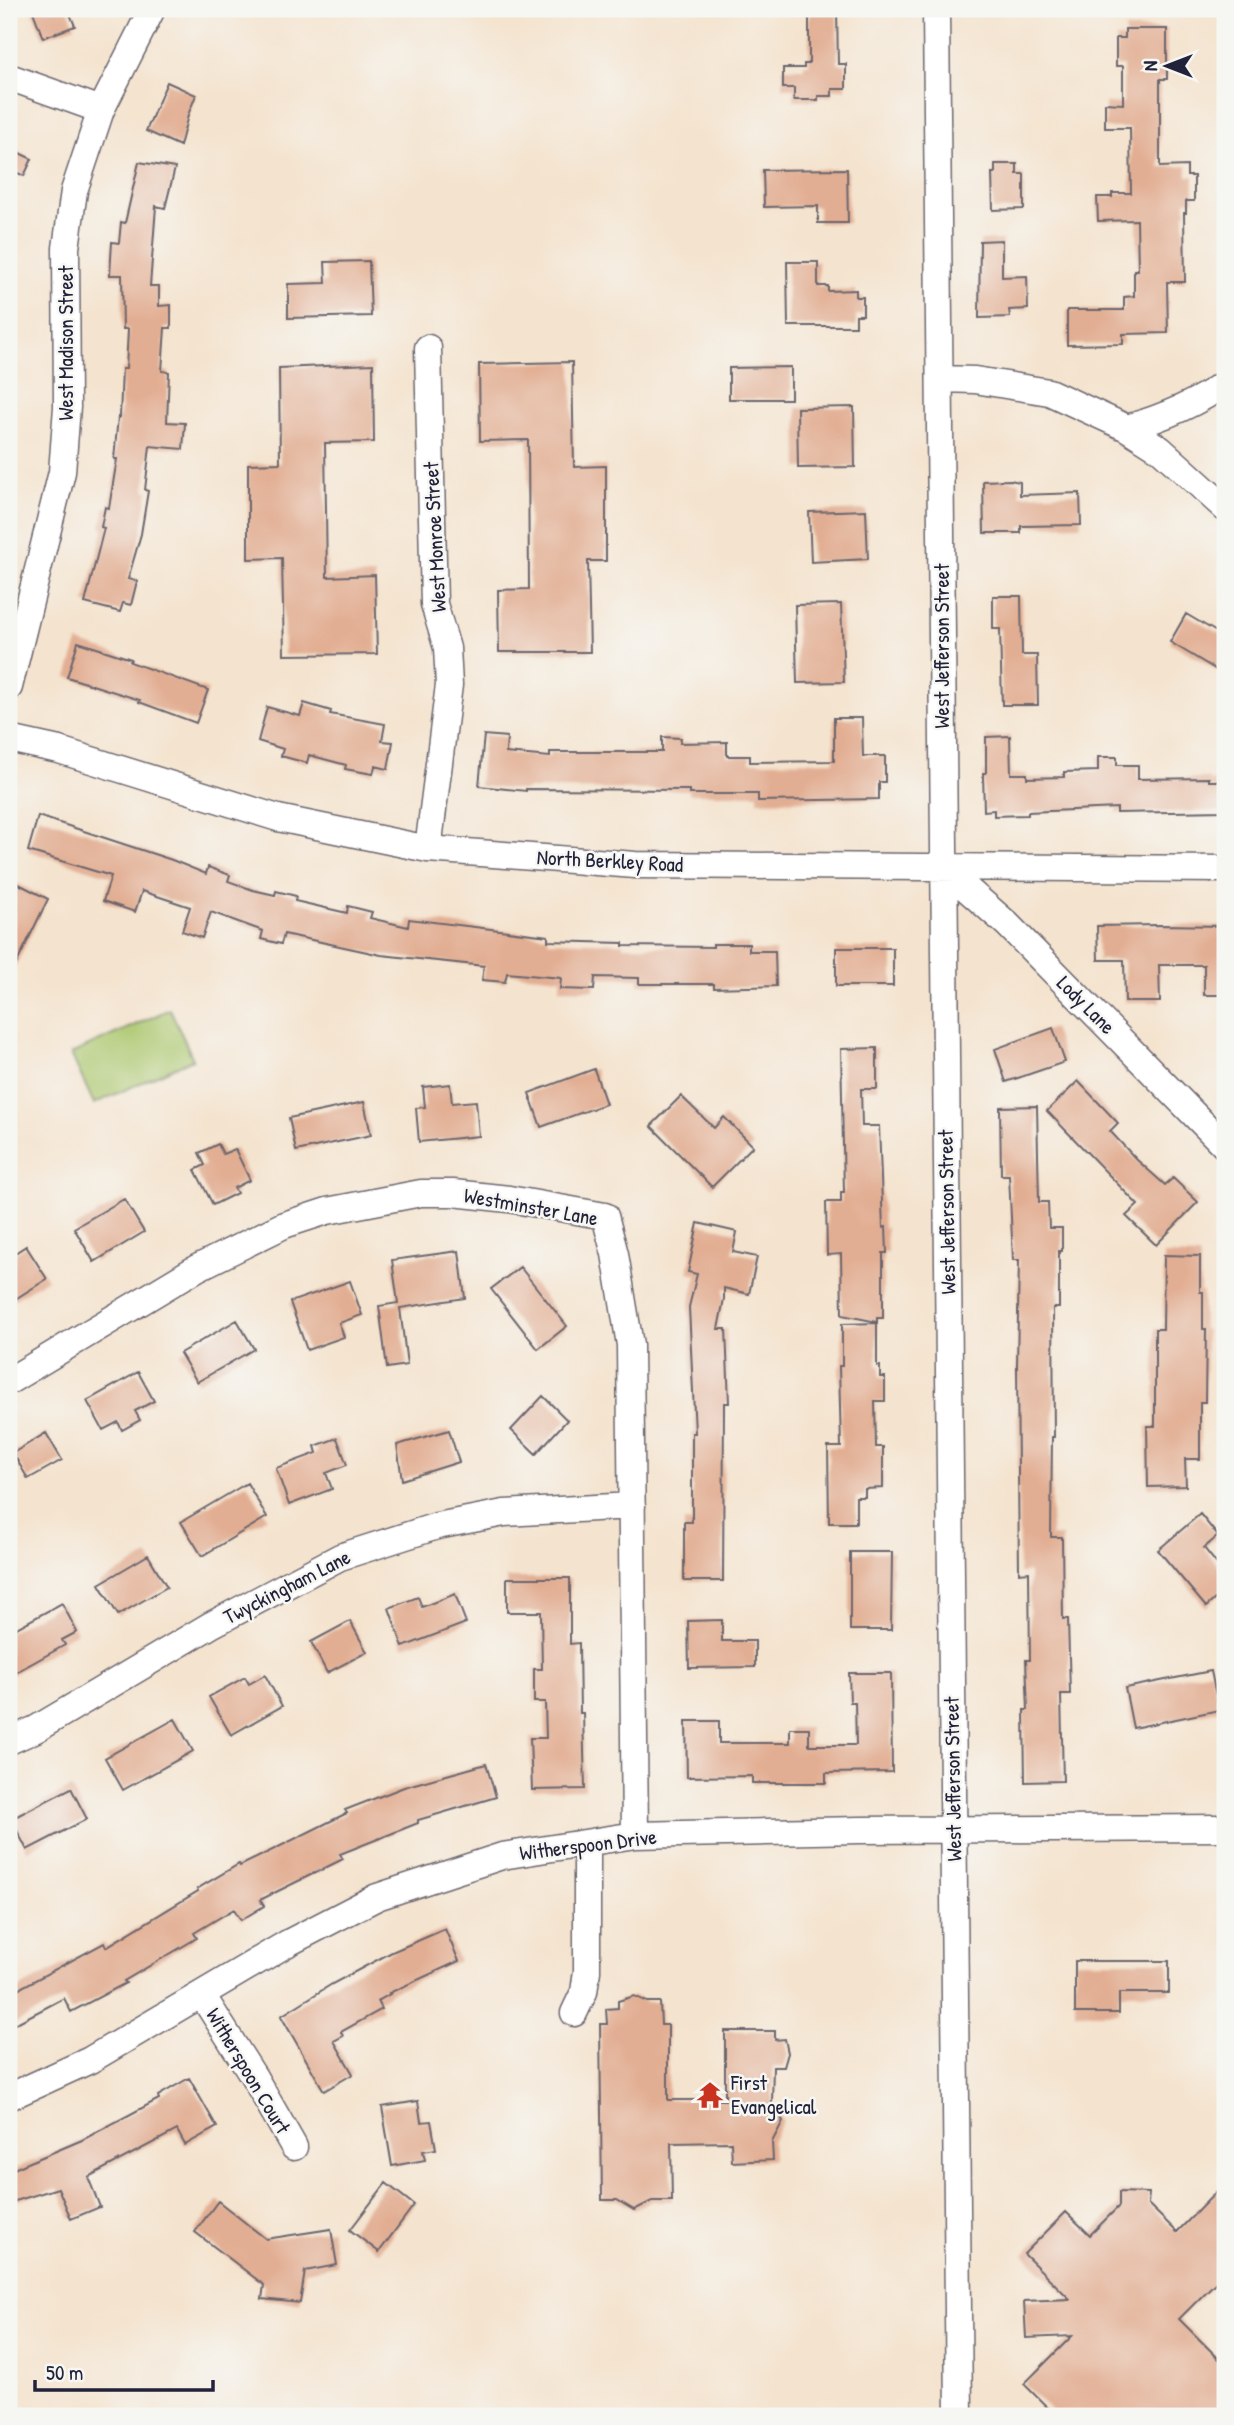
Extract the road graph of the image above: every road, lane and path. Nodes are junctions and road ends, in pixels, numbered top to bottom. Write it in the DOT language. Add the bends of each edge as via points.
graph roads {
  1 [pos="152,9"];
  2 [pos="936,9"];
  3 [pos="9,77"];
  4 [pos="101,110"];
  5 [pos="428,348"];
  6 [pos="940,379"];
  7 [pos="1225,383"];
  8 [pos="1127,428"];
  9 [pos="1225,508"];
  10 [pos="9,687"];
  11 [pos="9,739"];
  12 [pos="428,849"];
  13 [pos="943,868"];
  14 [pos="1225,869"];
  15 [pos="1225,1146"];
  16 [pos="9,1381"];
  17 [pos="632,1506"];
  18 [pos="9,1741"];
  19 [pos="1225,1828"];
  20 [pos="954,1829"];
  21 [pos="635,1835"];
  22 [pos="587,1843"];
  23 [pos="202,1995"];
  24 [pos="574,2013"];
  25 [pos="9,2096"];
  26 [pos="293,2147"];
  27 [pos="959,2416"];
  1 -- 4 [label="street, West Madison Street"];
  2 -- 6 [label="street, West Jefferson Street"];
  3 -- 4 [label="street"];
  4 -- 10 [label="street, West Madison Street" via="74,191 66,248 67,407 62,472"];
  5 -- 12 [label="street, West Monroe Street" via="434,604 447,648 449,685"];
  6 -- 8 [label="street" via="1049,392"];
  6 -- 13 [label="street, West Jefferson Street"];
  7 -- 8 [label="street" via="1206,397"];
  8 -- 9 [label="street" via="1160,449"];
  11 -- 12 [label="street, North Berkley Road" via="59,750 278,818"];
  12 -- 13 [label="street, North Berkley Road" via="635,865"];
  13 -- 14 [label="street, North Berkley Road"];
  13 -- 15 [label="street, Lody Lane" via="1007,924"];
  13 -- 20 [label="street, West Jefferson Street"];
  16 -- 17 [label="street, Westminster Lane" via="197,1268 284,1225 327,1211 421,1194 453,1193 606,1216 630,1345"];
  17 -- 18 [label="street, Twyckingham Lane" via="504,1513 438,1526 340,1557"];
  17 -- 21 [label="street, Westminster Lane"];
  19 -- 20 [label="street, Witherspoon Drive"];
  20 -- 21 [label="street, Witherspoon Drive"];
  20 -- 27 [label="street, West Jefferson Street"];
  21 -- 22 [label="street, Witherspoon Drive"];
  22 -- 23 [label="street, Witherspoon Drive" via="502,1856 377,1897 288,1942"];
  22 -- 24 [label="street" via="587,1971"];
  23 -- 25 [label="street, Witherspoon Drive" via="90,2060"];
  23 -- 26 [label="street, Witherspoon Court"];
}
